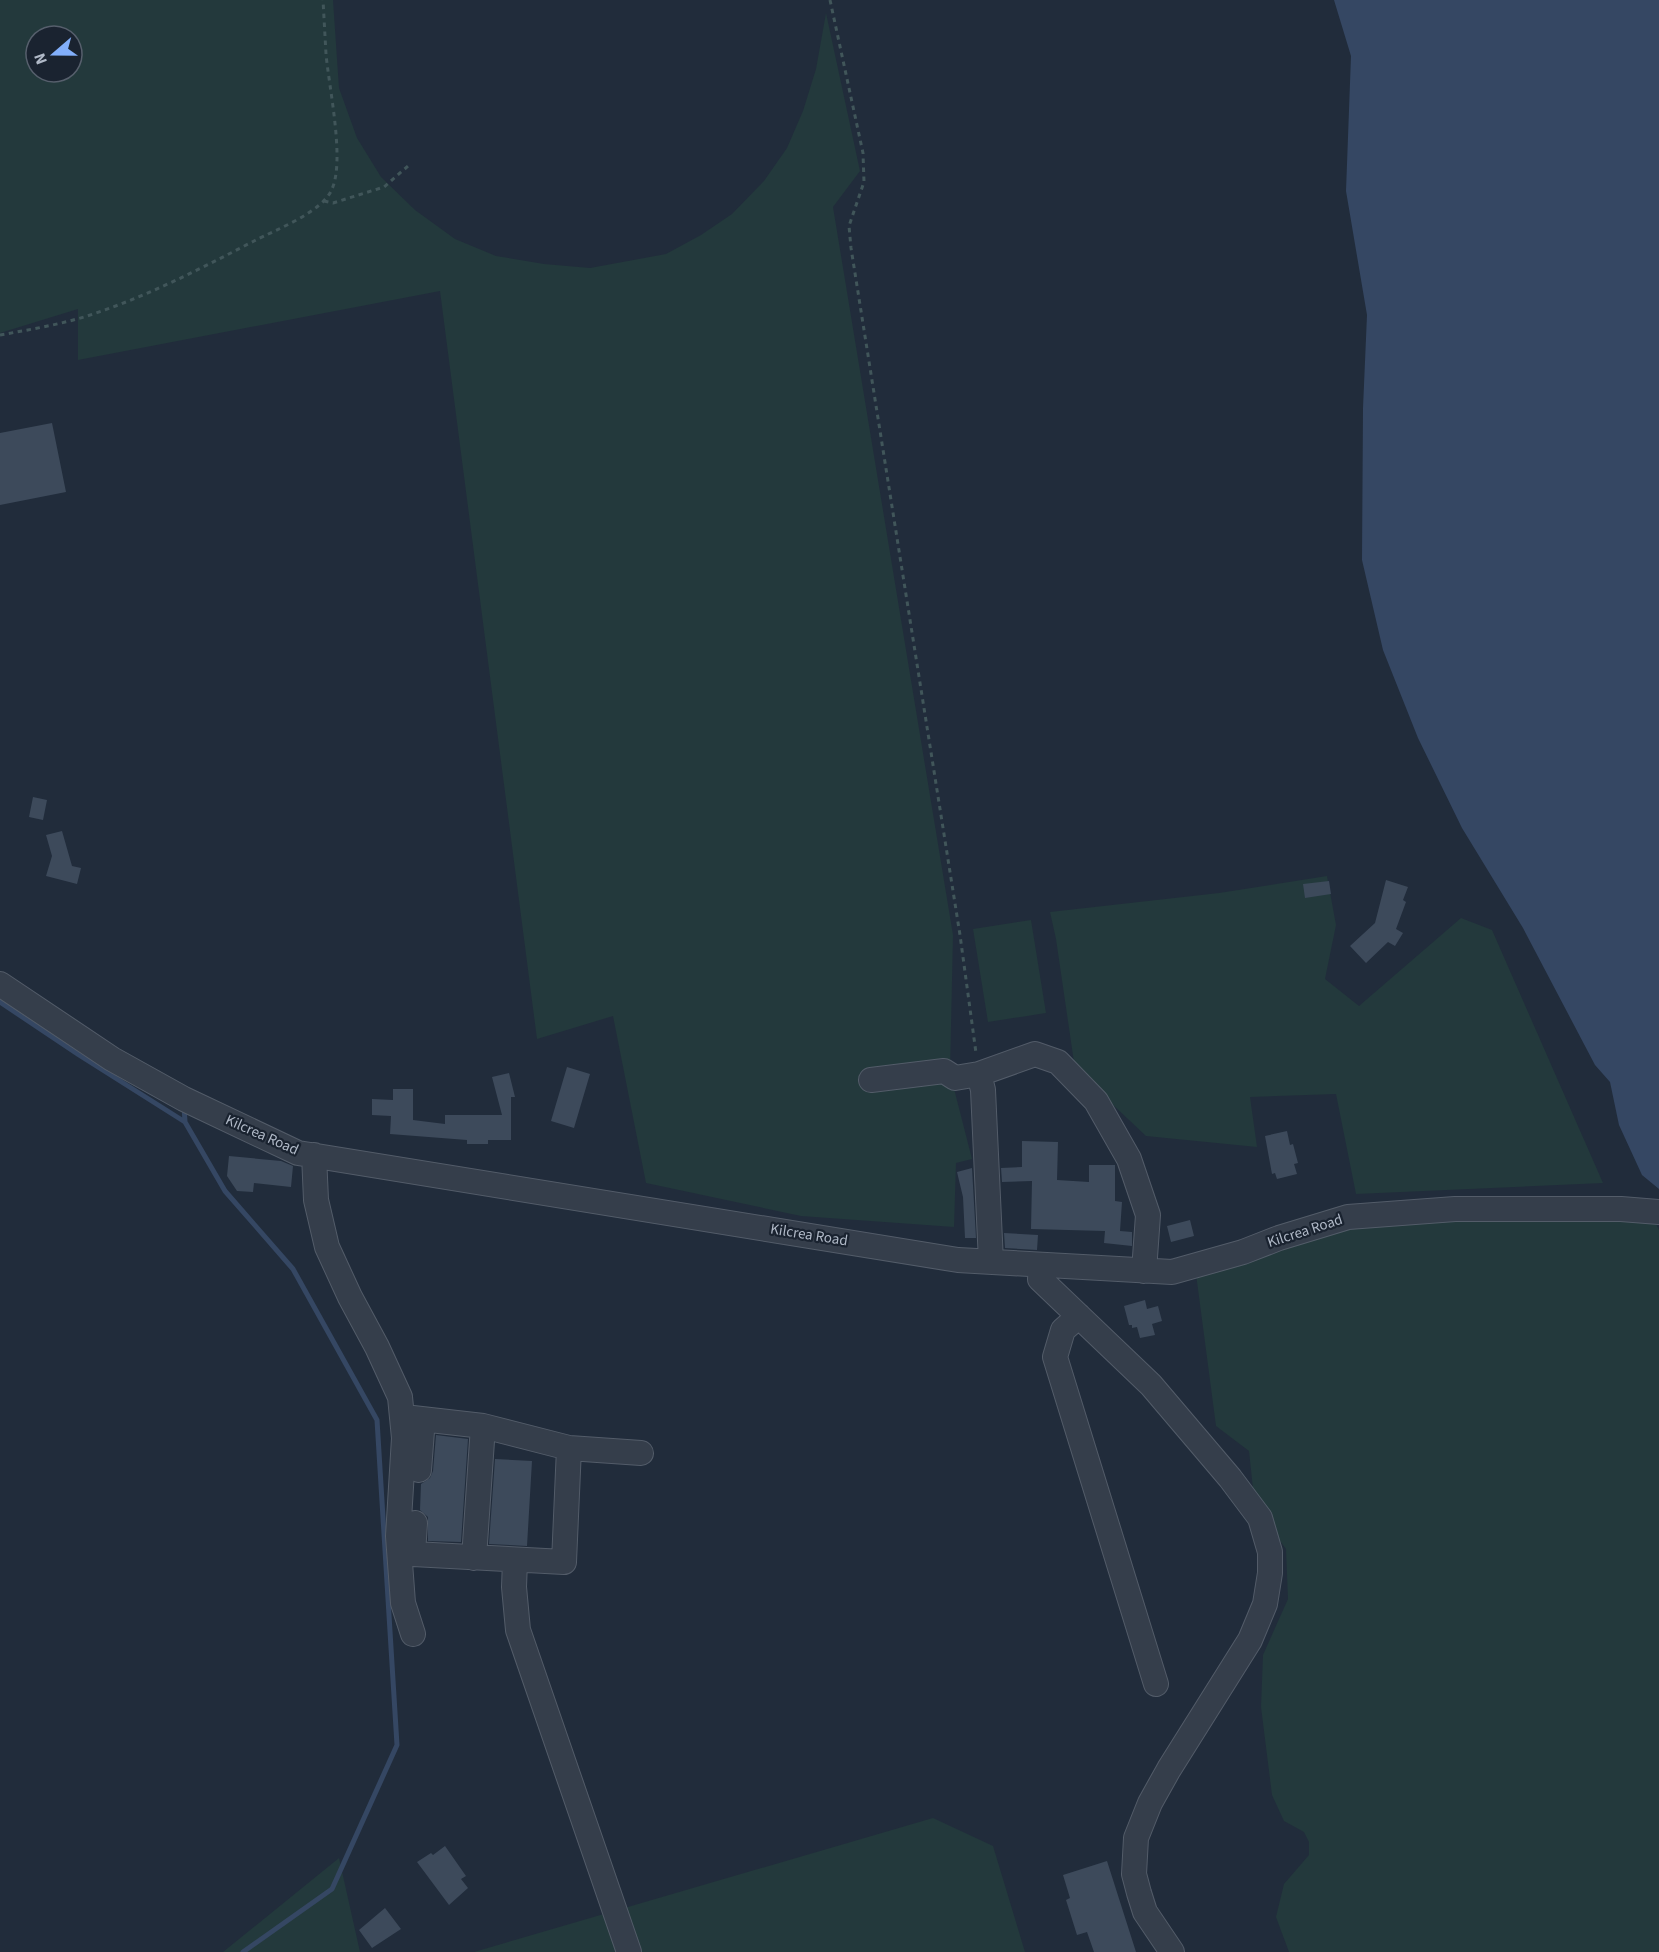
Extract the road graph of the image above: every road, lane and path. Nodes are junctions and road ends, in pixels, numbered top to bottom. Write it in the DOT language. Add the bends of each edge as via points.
graph roads {
  1 [pos="323,0"];
  2 [pos="830,0"];
  3 [pos="408,166"];
  4 [pos="324,201"];
  5 [pos="0,335"];
  6 [pos="0,984"];
  7 [pos="978,1074"];
  8 [pos="871,1080"];
  9 [pos="315,1155"];
  10 [pos="1659,1212"];
  11 [pos="991,1262"];
  12 [pos="1041,1264"];
  13 [pos="1144,1271"];
  14 [pos="1078,1316"];
  15 [pos="402,1417"];
  16 [pos="483,1426"];
  17 [pos="422,1431"];
  18 [pos="569,1448"];
  19 [pos="641,1453"];
  20 [pos="474,1558"];
  21 [pos="515,1561"];
  22 [pos="413,1634"];
  23 [pos="1156,1684"];
  24 [pos="629,1952"];
  25 [pos="1172,1952"];
  1 -- 4 [label="path" via="337,145 332,190"];
  2 -- 7 [label="path" via="863,153 864,182 849,226 851,248 958,923"];
  3 -- 4 [label="path" via="384,188 333,203"];
  4 -- 5 [label="path" via="301,217 161,288 81,318"];
  6 -- 9 [label="street, Kilcrea Road" via="112,1059 184,1099 298,1153"];
  7 -- 8 [label="street" via="955,1078 944,1071"];
  7 -- 11 [label="street" via="983,1090"];
  7 -- 13 [label="street" via="1035,1054 1058,1062 1096,1101 1129,1159 1148,1215"];
  9 -- 11 [label="street, Kilcrea Road" via="958,1260"];
  9 -- 15 [label="street" via="316,1200 327,1248 400,1397"];
  10 -- 13 [label="street, Kilcrea Road" via="1455,1209 1348,1217 1173,1272"];
  11 -- 12 [label="street, Kilcrea Road"];
  12 -- 13 [label="street, Kilcrea Road"];
  12 -- 14 [label="street" via="1040,1279"];
  14 -- 23 [label="street" via="1063,1330 1055,1357"];
  14 -- 25 [label="street" via="1151,1385 1230,1478 1260,1518 1270,1552 1264,1604 1250,1640 1169,1769 1136,1838 1134,1874 1138,1893 1145,1912"];
  15 -- 16 [label="street"];
  15 -- 22 [label="street" via="398,1536 403,1603"];
  16 -- 18 [label="street"];
  16 -- 20 [label="street"];
  17 -- 20 [label="street" via="413,1554"];
  18 -- 19 [label="street"];
  18 -- 21 [label="street" via="564,1562"];
  20 -- 21 [label="street"];
  21 -- 24 [label="street" via="518,1630"];
}
